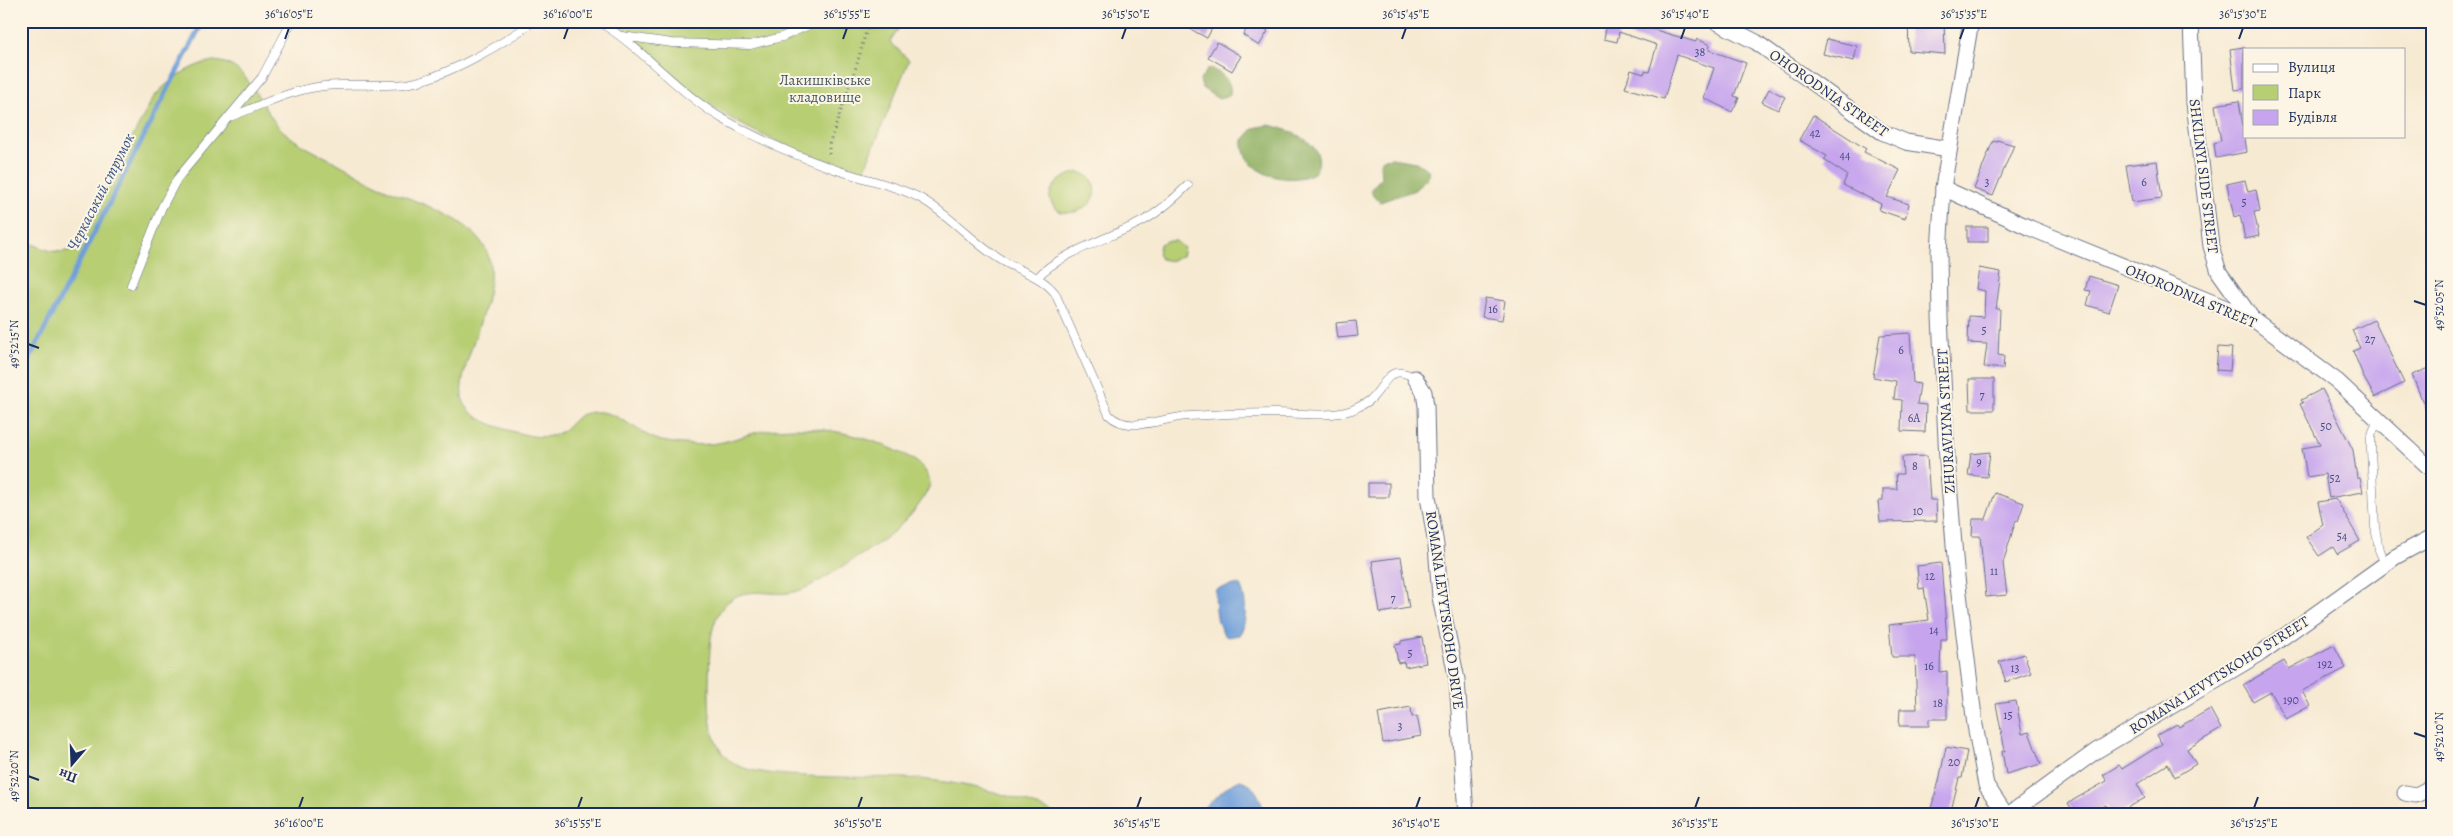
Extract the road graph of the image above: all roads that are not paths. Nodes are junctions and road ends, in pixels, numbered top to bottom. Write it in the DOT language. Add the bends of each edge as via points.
graph roads {
  1 [pos="292,21"];
  2 [pos="534,21"];
  3 [pos="598,21"];
  4 [pos="818,21"];
  5 [pos="1715,21"];
  6 [pos="1971,21"];
  7 [pos="2191,21"];
  8 [pos="620,36"];
  9 [pos="228,118"];
  10 [pos="1950,149"];
  11 [pos="1188,184"];
  12 [pos="1943,188"];
  13 [pos="1038,277"];
  14 [pos="131,285"];
  15 [pos="2254,319"];
  16 [pos="1415,378"];
  17 [pos="2378,420"];
  18 [pos="2432,470"];
  19 [pos="2432,537"];
  20 [pos="2385,564"];
  21 [pos="2432,787"];
  22 [pos="2406,794"];
  23 [pos="1466,815"];
  24 [pos="2007,815"];
  1 -- 9 [label="lane" via="268,67"];
  2 -- 9 [label="lane" via="467,61 422,80 392,85 318,87 273,98"];
  3 -- 8 [label="lane"];
  4 -- 8 [label="lane" via="782,37 750,45 672,43"];
  5 -- 10 [label="street, OHORODNIA STREET" via="1756,42 1882,132 1906,142"];
  6 -- 10 [label="street, ZHURAVLYNA STREET"];
  7 -- 15 [label="street, SHKILNYI SIDE STREET" via="2194,96 2211,246 2219,272"];
  8 -- 13 [label="lane" via="679,88 712,112 788,152 920,198 998,259"];
  9 -- 14 [label="lane" via="177,179"];
  10 -- 12 [label="street, ZHURAVLYNA STREET"];
  11 -- 13 [label="lane" via="1172,201 1142,221 1078,252"];
  12 -- 15 [label="street, OHORODNIA STREET"];
  12 -- 24 [label="street, ZHURAVLYNA STREET" via="1939,252 1940,318 1947,458 1959,597 1983,775 1990,793"];
  13 -- 16 [label="lane" via="1055,293 1109,414 1123,424 1203,415 1336,414 1368,402 1395,373"];
  15 -- 17 [label="street, OHORODNIA STREET" via="2337,381"];
  16 -- 23 [label="street, ROMANA LEVYTSKOHO DRIVE" via="1424,392 1426,406 1429,502 1440,597 1457,680"];
  17 -- 18 [label="street, OHORODNIA STREET"];
  17 -- 20 [label="lane" via="2371,436 2371,450 2375,527"];
  19 -- 20 [label="street, ROMANA LEVYTSKOHO STREET"];
  20 -- 24 [label="street, ROMANA LEVYTSKOHO STREET" via="2276,643 2096,751"];
  21 -- 22 [label="street" via="2416,795"];
}
